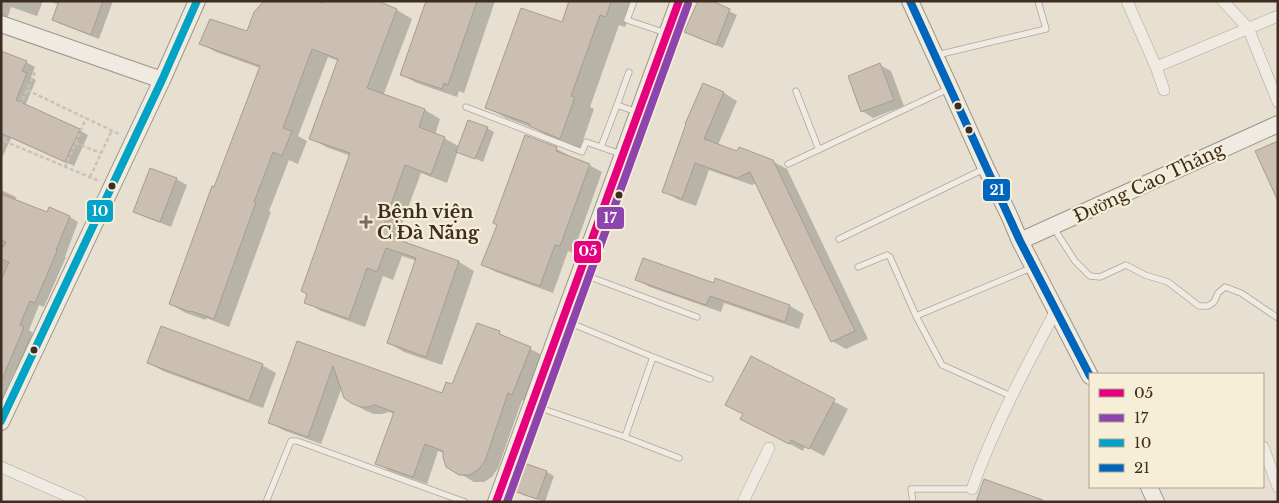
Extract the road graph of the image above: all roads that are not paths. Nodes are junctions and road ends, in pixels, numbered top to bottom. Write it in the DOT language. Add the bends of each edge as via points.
graph roads {
  1 [pos="197,1"];
  2 [pos="634,1"];
  3 [pos="910,1"];
  4 [pos="1038,1"];
  5 [pos="1127,1"];
  6 [pos="1223,1"];
  7 [pos="676,2"];
  8 [pos="1278,16"];
  9 [pos="1,24"];
  10 [pos="1248,28"];
  11 [pos="668,33"];
  12 [pos="935,56"];
  13 [pos="1156,68"];
  14 [pos="629,72"];
  15 [pos="162,80"];
  16 [pos="950,88"];
  17 [pos="1164,90"];
  18 [pos="796,91"];
  19 [pos="1278,102"];
  20 [pos="617,105"];
  21 [pos="466,107"];
  22 [pos="638,113"];
  23 [pos="1278,124"];
  24 [pos="601,147"];
  25 [pos="819,150"];
  26 [pos="624,155"];
  27 [pos="788,164"];
  28 [pos="986,168"];
  29 [pos="1053,227"];
  30 [pos="839,239"];
  31 [pos="1020,241"];
  32 [pos="858,267"];
  33 [pos="1033,267"];
  34 [pos="580,273"];
  35 [pos="1056,310"];
  36 [pos="916,316"];
  37 [pos="697,317"];
  38 [pos="1278,318"];
  39 [pos="563,320"];
  40 [pos="653,357"];
  41 [pos="1089,374"];
  42 [pos="710,379"];
  43 [pos="1011,396"];
  44 [pos="532,405"];
  45 [pos="1,422"];
  46 [pos="625,437"];
  47 [pos="769,448"];
  48 [pos="1264,450"];
  49 [pos="679,458"];
  50 [pos="1,467"];
  51 [pos="1278,487"];
  52 [pos="1149,488"];
  53 [pos="972,489"];
  54 [pos="501,500"];
  55 [pos="81,502"];
  56 [pos="266,502"];
  57 [pos="465,502"];
  58 [pos="743,502"];
  59 [pos="914,502"];
  60 [pos="1156,502"];
  1 -- 15 [label="main road"];
  2 -- 11 [label="lane" via="627,20"];
  3 -- 12 [label="main road"];
  4 -- 12 [label="lane" via="1046,29"];
  5 -- 13 [label="street"];
  6 -- 10 [label="street"];
  7 -- 11 [label="main road"];
  8 -- 10 [label="street"];
  9 -- 15 [label="main road"];
  10 -- 13 [label="street"];
  10 -- 19 [label="street"];
  11 -- 22 [label="main road"];
  12 -- 16 [label="main road"];
  13 -- 17 [label="street"];
  14 -- 20 [label="lane"];
  15 -- 45 [label="main road"];
  16 -- 25 [label="lane"];
  16 -- 28 [label="main road"];
  18 -- 25 [label="lane"];
  20 -- 22 [label="lane"];
  20 -- 24 [label="lane"];
  21 -- 24 [label="lane" via="582,152 586,142"];
  22 -- 26 [label="main road"];
  23 -- 29 [label="main road, Đường Cao Thắng"];
  24 -- 26 [label="lane"];
  25 -- 27 [label="lane"];
  26 -- 34 [label="main road"];
  28 -- 30 [label="lane"];
  28 -- 31 [label="main road"];
  29 -- 31 [label="main road, Đường Cao Thắng"];
  29 -- 38 [label="lane" via="1075,261 1090,276 1100,277 1126,264 1145,275 1168,282 1198,306 1214,302 1226,287 1242,293"];
  31 -- 33 [label="main road"];
  32 -- 36 [label="lane" via="887,255"];
  33 -- 35 [label="main road"];
  33 -- 36 [label="lane"];
  34 -- 37 [label="lane"];
  34 -- 39 [label="main road"];
  35 -- 41 [label="main road"];
  35 -- 43 [label="street"];
  36 -- 43 [label="lane" via="942,365"];
  39 -- 40 [label="lane"];
  39 -- 44 [label="main road"];
  40 -- 42 [label="lane"];
  40 -- 46 [label="lane"];
  43 -- 53 [label="street"];
  44 -- 46 [label="lane"];
  44 -- 54 [label="main road"];
  46 -- 49 [label="lane"];
  47 -- 58 [label="street"];
  48 -- 51 [label="street"];
  50 -- 55 [label="street"];
  52 -- 60 [label="main road"];
  53 -- 59 [label="lane" via="911,489"];
  56 -- 57 [label="lane" via="290,441 297,441"];
}
